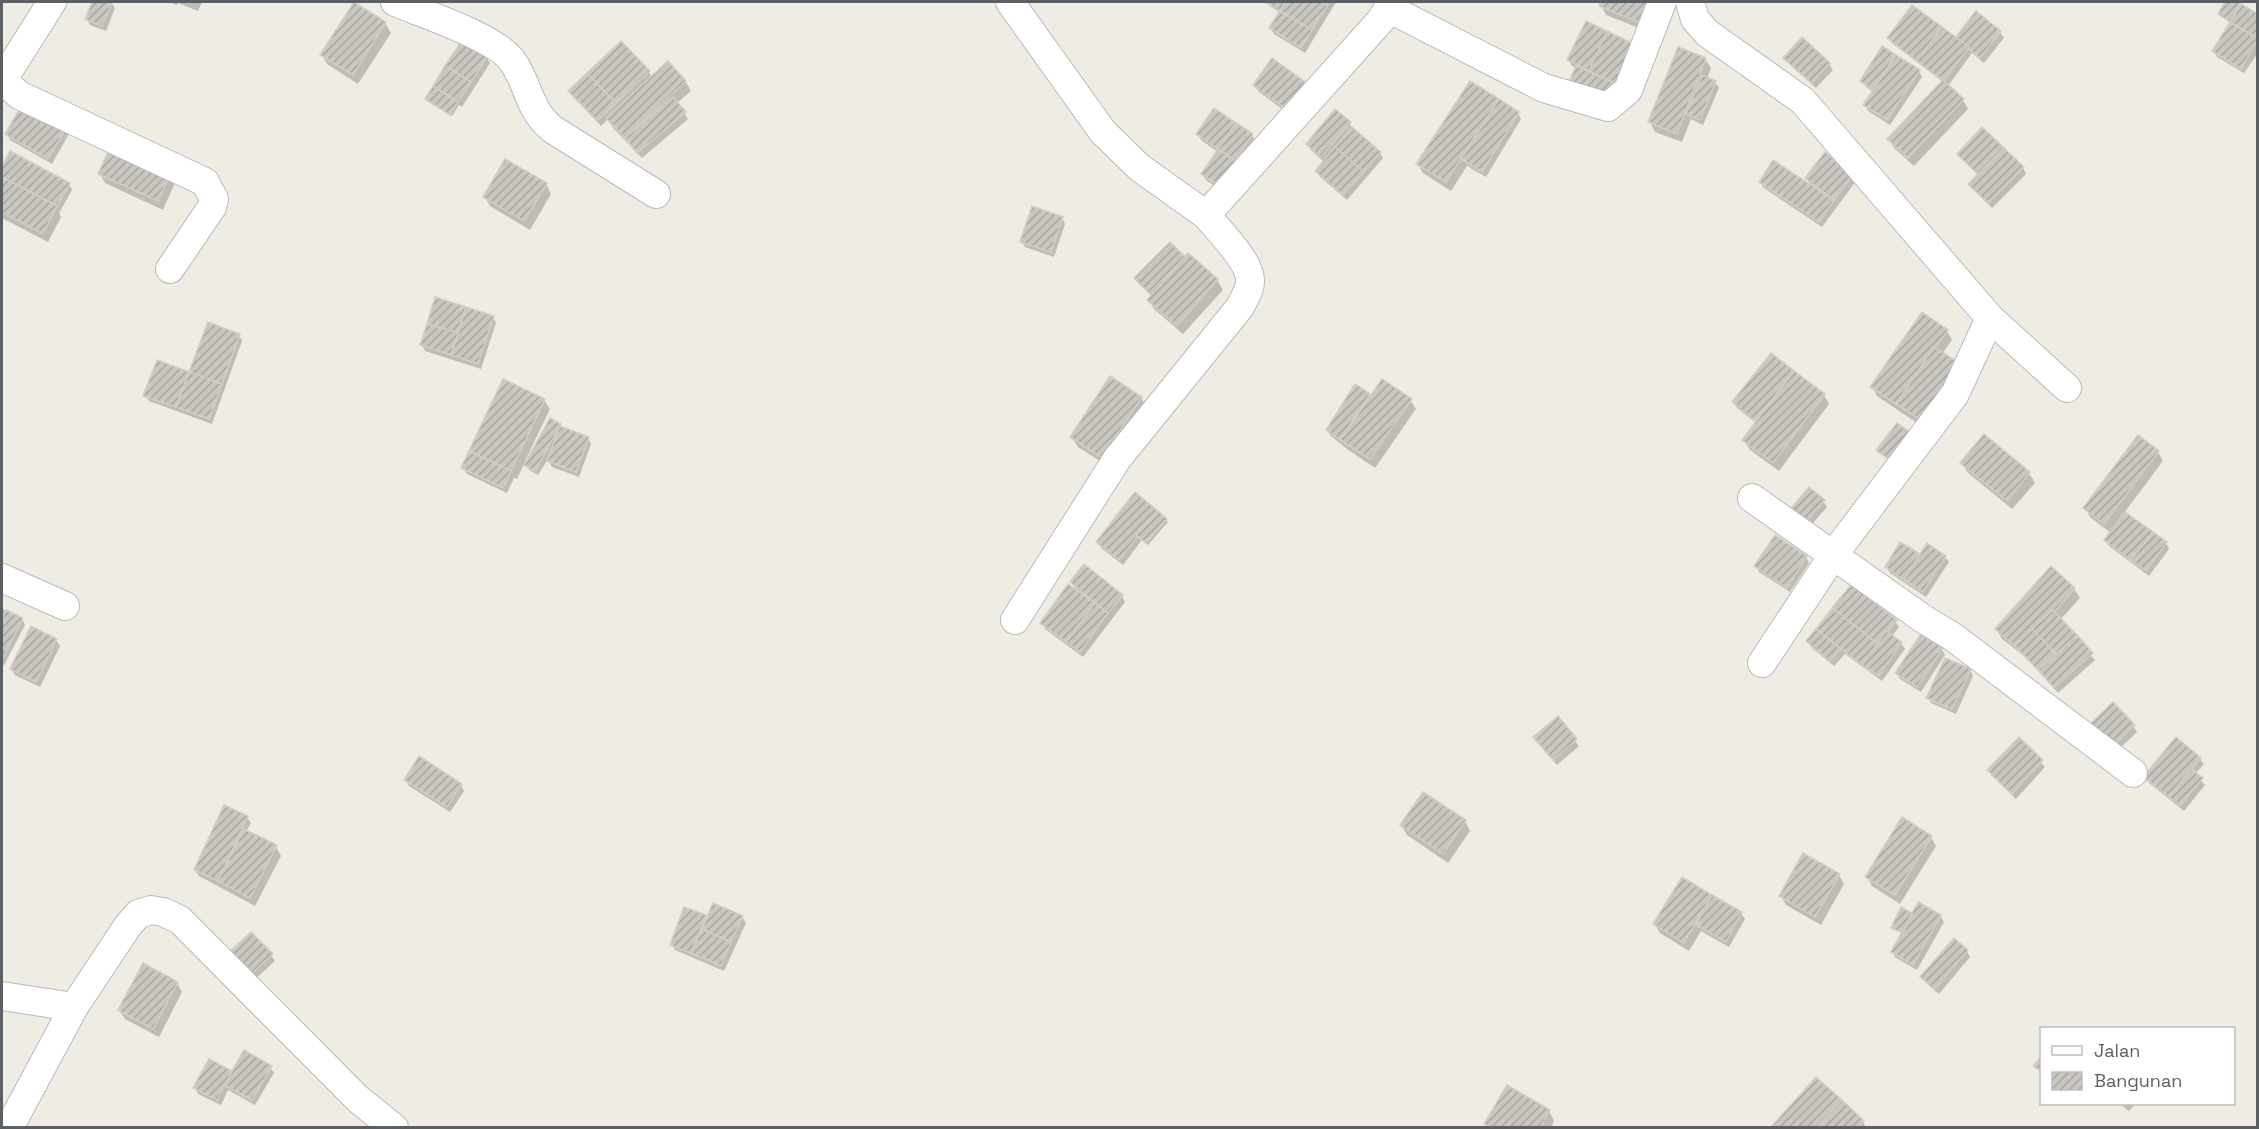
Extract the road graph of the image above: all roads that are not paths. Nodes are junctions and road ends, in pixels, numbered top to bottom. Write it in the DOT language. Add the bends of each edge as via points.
graph roads {
  1 [pos="52,2"];
  2 [pos="395,2"];
  3 [pos="1010,2"];
  4 [pos="1662,2"];
  5 [pos="1690,2"];
  6 [pos="3,79"];
  7 [pos="656,194"];
  8 [pos="1206,215"];
  9 [pos="170,269"];
  10 [pos="1990,318"];
  11 [pos="2067,388"];
  12 [pos="1752,498"];
  13 [pos="1834,554"];
  14 [pos="2,578"];
  15 [pos="65,606"];
  16 [pos="1015,620"];
  17 [pos="1762,663"];
  18 [pos="2133,773"];
  19 [pos="2,996"];
  20 [pos="74,1007"];
  21 [pos="9,1128"];
  22 [pos="394,1128"];
  1 -- 6 [label="street"];
  2 -- 7 [label="street" via="504,51 513,61 540,118"];
  3 -- 8 [label="street" via="1103,132 1140,168"];
  4 -- 8 [label="street" via="1628,90 1608,107 1544,88 1388,8"];
  5 -- 10 [label="street" via="1695,19 1707,33 1803,101"];
  6 -- 9 [label="street" via="19,94 205,182 214,199 212,207"];
  8 -- 16 [label="street" via="1248,268 1250,280 1244,300 1117,459"];
  10 -- 11 [label="street"];
  10 -- 13 [label="street" via="1954,394"];
  12 -- 13 [label="street"];
  13 -- 17 [label="street"];
  13 -- 18 [label="street" via="1953,637"];
  14 -- 15 [label="street"];
  19 -- 20 [label="street"];
  20 -- 21 [label="street"];
  20 -- 22 [label="street" via="138,914 164,912 180,920 358,1100"];
}
